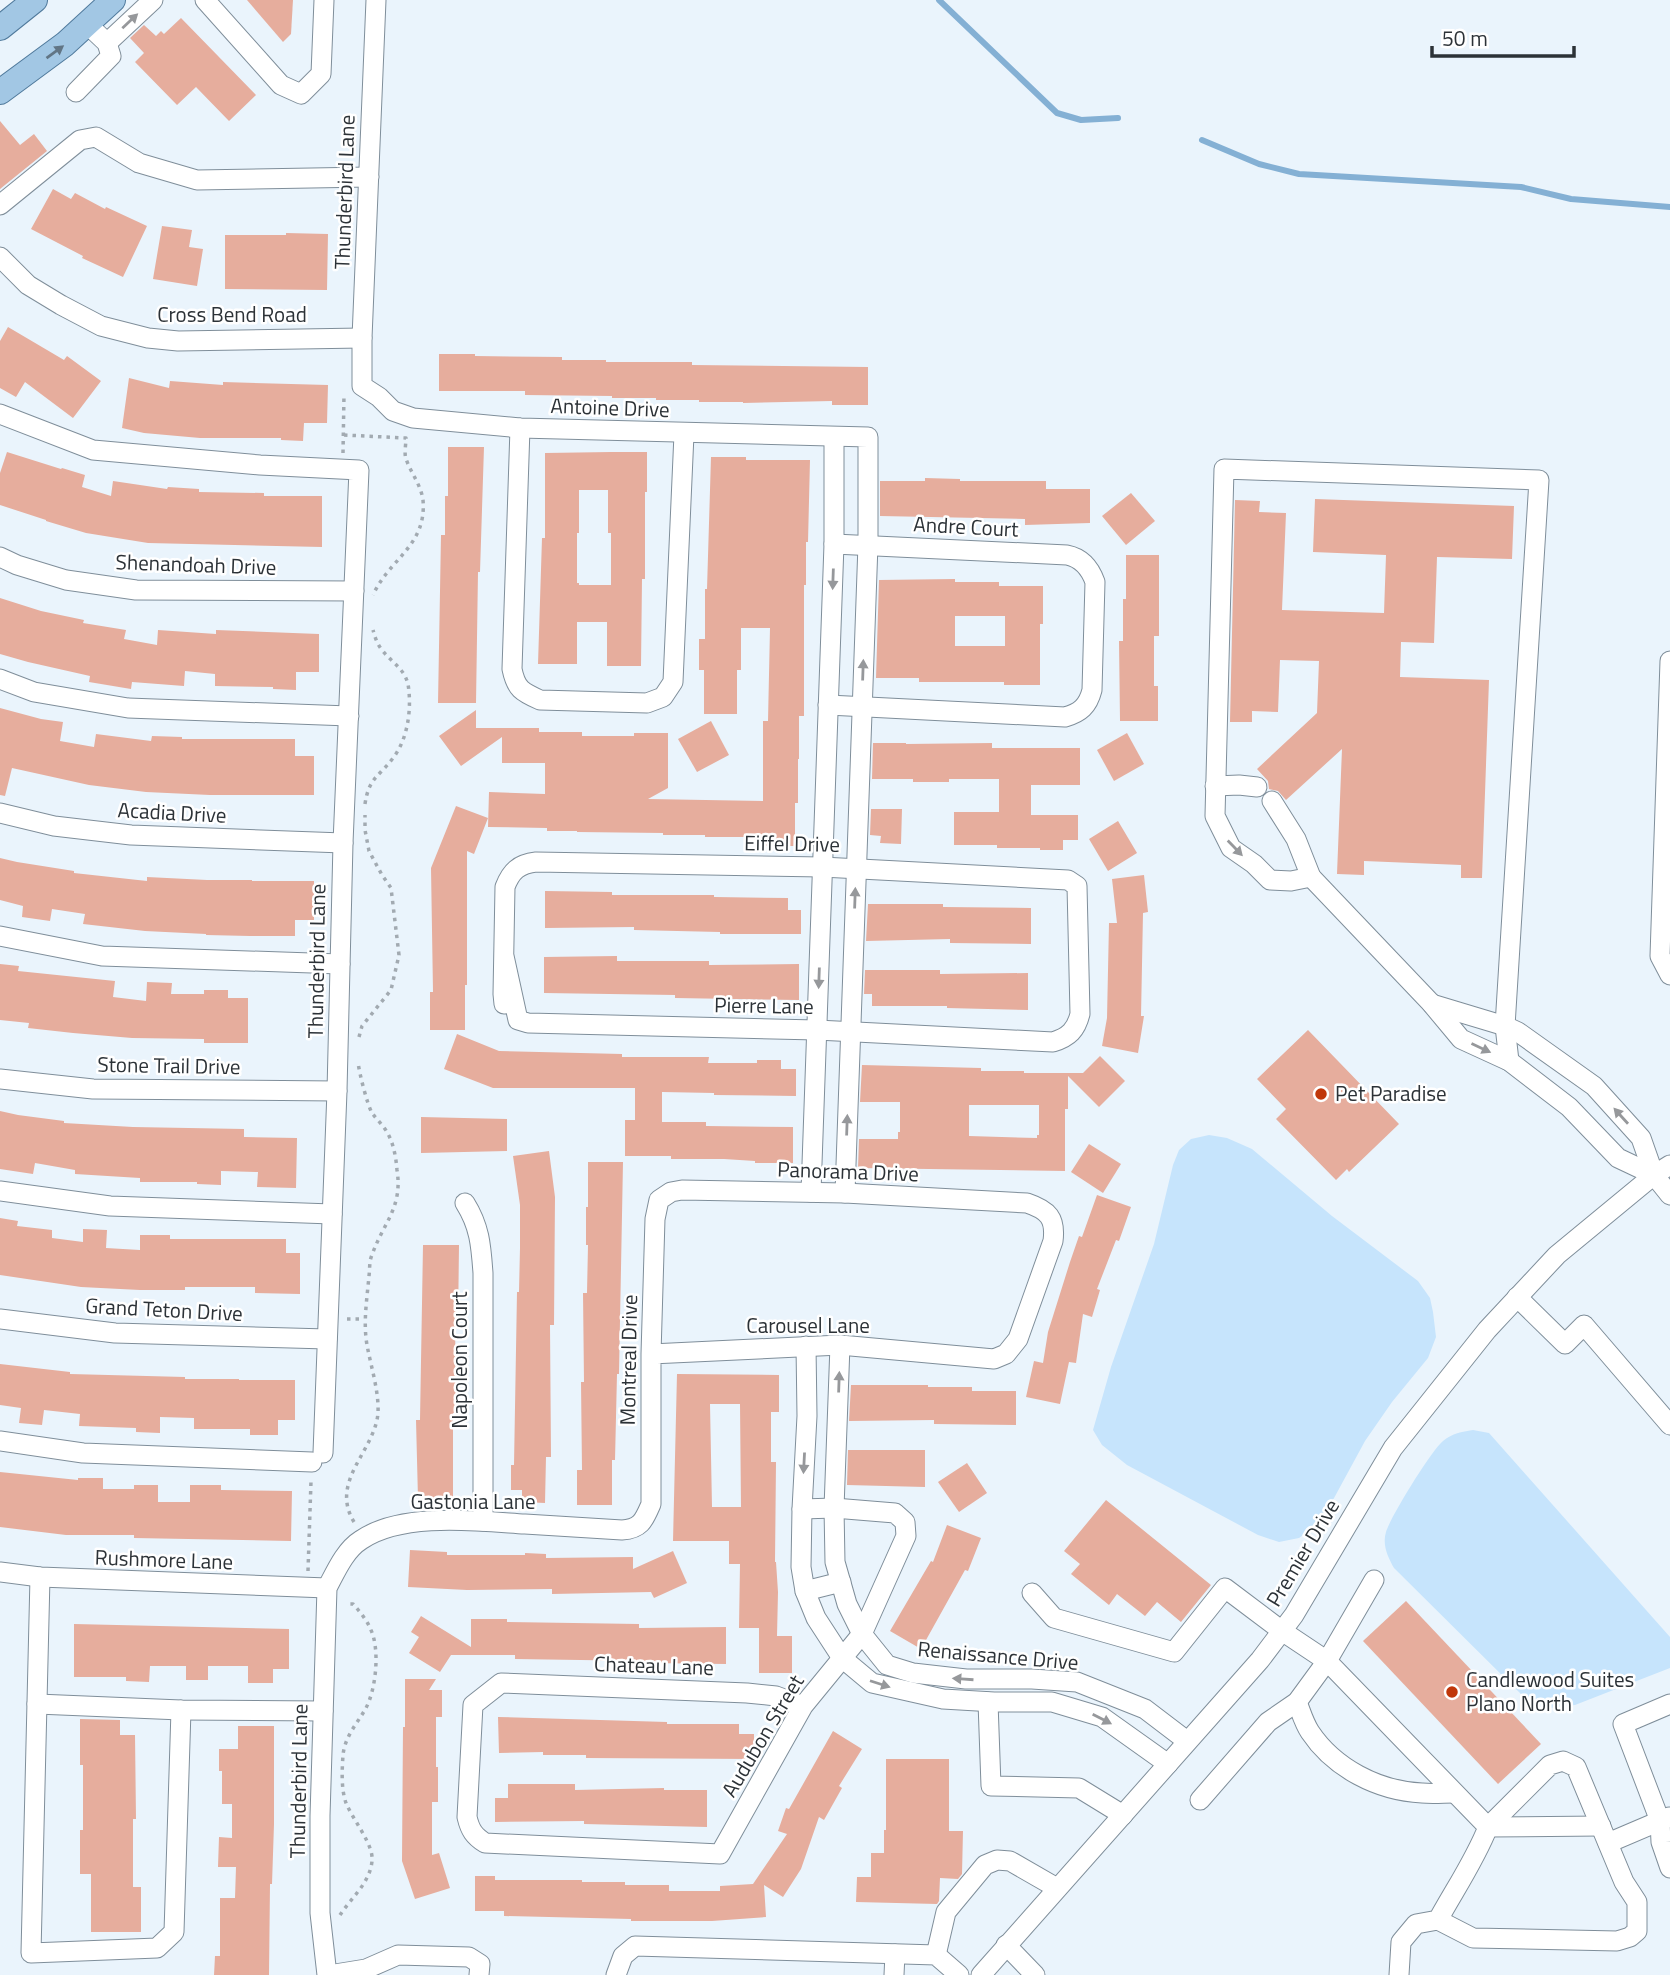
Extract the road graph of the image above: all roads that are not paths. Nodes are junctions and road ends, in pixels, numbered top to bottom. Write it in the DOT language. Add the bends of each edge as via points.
graph roads {
  1 [pos="35,0"];
  2 [pos="113,0"];
  3 [pos="153,0"];
  4 [pos="205,0"];
  5 [pos="324,0"];
  6 [pos="376,0"];
  7 [pos="88,24"];
  8 [pos="0,28"];
  9 [pos="107,43"];
  10 [pos="0,92"];
  11 [pos="76,92"];
  12 [pos="369,177"];
  13 [pos="0,205"];
  14 [pos="0,257"];
  15 [pos="362,338"];
  16 [pos="353,385"];
  17 [pos="0,414"];
  18 [pos="520,428"];
  19 [pos="684,434"];
  20 [pos="834,437"];
  21 [pos="834,492"];
  22 [pos="868,492"];
  23 [pos="834,544"];
  24 [pos="868,544"];
  25 [pos="0,557"];
  26 [pos="363,594"];
  27 [pos="831,632"];
  28 [pos="865,634"];
  29 [pos="1670,662"];
  30 [pos="0,679"];
  31 [pos="828,705"];
  32 [pos="862,707"];
  33 [pos="349,716"];
  34 [pos="1215,786"];
  35 [pos="825,806"];
  36 [pos="858,808"];
  37 [pos="0,813"];
  38 [pos="343,843"];
  39 [pos="822,867"];
  40 [pos="856,869"];
  41 [pos="1311,877"];
  42 [pos="0,936"];
  43 [pos="504,956"];
  44 [pos="340,964"];
  45 [pos="1670,975"];
  46 [pos="1431,1003"];
  47 [pos="1505,1026"];
  48 [pos="817,1030"];
  49 [pos="851,1032"];
  50 [pos="1073,1032"];
  51 [pos="1509,1061"];
  52 [pos="1580,1077"];
  53 [pos="0,1079"];
  54 [pos="337,1091"];
  55 [pos="1562,1101"];
  56 [pos="1662,1170"];
  57 [pos="0,1191"];
  58 [pos="811,1192"];
  59 [pos="845,1193"];
  60 [pos="1670,1195"];
  61 [pos="659,1200"];
  62 [pos="465,1203"];
  63 [pos="332,1214"];
  64 [pos="1517,1297"];
  65 [pos="0,1319"];
  66 [pos="327,1339"];
  67 [pos="840,1345"];
  68 [pos="806,1346"];
  69 [pos="651,1354"];
  70 [pos="1006,1354"];
  71 [pos="807,1416"];
  72 [pos="838,1417"];
  73 [pos="1670,1425"];
  74 [pos="0,1441"];
  75 [pos="834,1508"];
  76 [pos="802,1509"];
  77 [pos="644,1520"];
  78 [pos="483,1521"];
  79 [pos="0,1573"];
  80 [pos="40,1577"];
  81 [pos="1374,1580"];
  82 [pos="841,1582"];
  83 [pos="327,1588"];
  84 [pos="805,1591"];
  85 [pos="1032,1593"];
  86 [pos="1282,1631"];
  87 [pos="862,1634"];
  88 [pos="842,1658"];
  89 [pos="1326,1661"];
  90 [pos="995,1679"];
  91 [pos="991,1702"];
  92 [pos="1297,1702"];
  93 [pos="37,1704"];
  94 [pos="1670,1704"];
  95 [pos="803,1706"];
  96 [pos="181,1710"];
  97 [pos="323,1711"];
  98 [pos="1187,1741"];
  99 [pos="1168,1763"];
  100 [pos="1454,1793"];
  101 [pos="1200,1800"];
  102 [pos="1123,1815"];
  103 [pos="1665,1819"];
  104 [pos="1488,1827"];
  105 [pos="1604,1835"];
  106 [pos="704,1854"];
  107 [pos="1670,1868"];
  108 [pos="1058,1888"];
  109 [pos="1438,1920"];
  110 [pos="1006,1945"];
  111 [pos="895,1954"];
  112 [pos="936,1955"];
  113 [pos="328,1975"];
  114 [pos="479,1975"];
  115 [pos="616,1975"];
  116 [pos="894,1975"];
  117 [pos="959,1975"];
  118 [pos="981,1975"];
  119 [pos="1035,1975"];
  120 [pos="1399,1975"];
  1 -- 8 [label="main road"];
  2 -- 7 [label="main road"];
  9 -- 3 [label="street, one-way"];
  4 -- 5 [label="street" via="281,85 301,94 321,74"];
  6 -- 12 [label="street, Thunderbird Lane"];
  7 -- 9 [label="street"];
  10 -- 7 [label="main road, one-way"];
  9 -- 11 [label="street" via="111,56"];
  12 -- 13 [label="street" via="197,180 139,163 96,137 80,140"];
  12 -- 15 [label="street, Thunderbird Lane"];
  14 -- 15 [label="street, Cross Bend Road" via="28,285 61,305 101,326 148,338"];
  15 -- 16 [label="street, Thunderbird Lane"];
  16 -- 18 [label="street, Antoine Drive" via="379,397 393,411 413,418"];
  17 -- 26 [label="street, Thunderbird Lane" via="93,450 359,470"];
  18 -- 19 [label="street, Antoine Drive"];
  18 -- 19 [label="street" via="512,669 515,683 524,693 540,700 648,703 663,697 673,682"];
  19 -- 20 [label="street, Antoine Drive"];
  20 -- 21 [label="street"];
  20 -- 22 [label="street, Antoine Drive" via="868,437"];
  21 -- 22 [label="street"];
  21 -- 23 [label="street"];
  22 -- 24 [label="street"];
  23 -- 24 [label="street, Andre Court"];
  23 -- 27 [label="street, one-way"];
  24 -- 28 [label="street"];
  24 -- 32 [label="street, Andre Court" via="1067,555 1077,557 1095,582 1091,690 1084,708 1075,715"];
  25 -- 26 [label="street, Shenandoah Drive" via="66,580 136,590"];
  26 -- 33 [label="street, Thunderbird Lane"];
  27 -- 28 [label="street"];
  27 -- 31 [label="street"];
  32 -- 28 [label="street, one-way"];
  29 -- 45 [label="street" via="1660,956"];
  30 -- 33 [label="street" via="34,692 128,708"];
  31 -- 32 [label="street"];
  31 -- 35 [label="street"];
  32 -- 36 [label="street"];
  33 -- 38 [label="street, Thunderbird Lane"];
  34 -- 41 [label="street" via="1239,785 1264,794 1296,839"];
  34 -- 41 [label="street, one-way" via="1215,816 1231,848 1270,880"];
  34 -- 47 [label="street" via="1224,468 1539,480"];
  35 -- 36 [label="street"];
  35 -- 39 [label="street"];
  36 -- 40 [label="street"];
  37 -- 38 [label="street, Acadia Drive" via="54,826 131,835"];
  38 -- 44 [label="street, Thunderbird Lane"];
  39 -- 40 [label="street, Eiffel Drive"];
  39 -- 43 [label="street, Eiffel Drive" via="525,863 516,868 505,887"];
  39 -- 48 [label="street, one-way"];
  49 -- 40 [label="street, one-way"];
  40 -- 50 [label="street, Eiffel Drive" via="1068,880 1077,886 1080,1014"];
  41 -- 46 [label="street"];
  42 -- 44 [label="street" via="102,956"];
  43 -- 48 [label="street, Pierre Lane" via="518,1020 528,1023"];
  44 -- 54 [label="street, Thunderbird Lane"];
  46 -- 47 [label="street"];
  46 -- 51 [label="street, one-way" via="1461,1039"];
  47 -- 51 [label="street"];
  47 -- 52 [label="street"];
  48 -- 49 [label="street, Pierre Lane"];
  48 -- 58 [label="street"];
  49 -- 50 [label="street, Pierre Lane" via="1054,1042"];
  59 -- 49 [label="street, one-way"];
  51 -- 55 [label="street"];
  52 -- 55 [label="street"];
  56 -- 52 [label="street, one-way" via="1641,1138 1594,1086"];
  53 -- 54 [label="street, Stone Trail Drive" via="93,1088"];
  54 -- 63 [label="street, Thunderbird Lane"];
  55 -- 56 [label="street" via="1618,1158"];
  56 -- 60 [label="street"];
  56 -- 64 [label="street, Premier Drive" via="1557,1255"];
  57 -- 63 [label="street" via="110,1206"];
  58 -- 59 [label="street, Panorama Drive"];
  58 -- 61 [label="street, Panorama Drive" via="682,1190"];
  59 -- 70 [label="street, Panorama Drive" via="1027,1203 1046,1211 1055,1230 1054,1241 1018,1339"];
  61 -- 69 [label="street, Montreal Drive"];
  62 -- 78 [label="street, Napoleon Court" via="481,1241 483,1273"];
  63 -- 66 [label="street, Thunderbird Lane"];
  64 -- 73 [label="street" via="1564,1344 1584,1325"];
  64 -- 86 [label="street, Premier Drive" via="1393,1448"];
  65 -- 66 [label="street, Grand Teton Drive" via="115,1333"];
  66 -- 74 [label="street, Thunderbird Lane" via="318,1457 83,1453"];
  67 -- 68 [label="street, Carousel Lane"];
  67 -- 70 [label="street, Carousel Lane" via="994,1359"];
  72 -- 67 [label="street, Renaissance Drive, one-way"];
  68 -- 69 [label="street, Carousel Lane"];
  68 -- 71 [label="street, Renaissance Drive"];
  69 -- 77 [label="street, Montreal Drive" via="651,1504"];
  71 -- 72 [label="street"];
  71 -- 76 [label="street, Renaissance Drive, one-way"];
  72 -- 75 [label="street, Renaissance Drive"];
  75 -- 76 [label="street, Audubon Street"];
  75 -- 82 [label="street, Renaissance Drive" via="835,1562"];
  75 -- 87 [label="street, Audubon Street" via="895,1513 905,1522 906,1536"];
  76 -- 84 [label="street, Renaissance Drive"];
  77 -- 78 [label="street, Gastonia Lane" via="633,1529 622,1530"];
  78 -- 83 [label="street, Gastonia Lane" via="415,1522 369,1535 343,1559"];
  79 -- 80 [label="street, Rushmore Lane"];
  80 -- 83 [label="street, Rushmore Lane"];
  80 -- 93 [label="street"];
  81 -- 89 [label="street"];
  82 -- 84 [label="street"];
  82 -- 87 [label="street, Renaissance Drive"];
  83 -- 97 [label="street, Thunderbird Lane"];
  84 -- 88 [label="street, Renaissance Drive"];
  85 -- 86 [label="street" via="1054,1618 1174,1652 1225,1588"];
  86 -- 89 [label="street"];
  86 -- 98 [label="street, Premier Drive"];
  87 -- 88 [label="street, Audubon Street"];
  90 -- 87 [label="street, Renaissance Drive, one-way" via="913,1673 887,1665"];
  88 -- 91 [label="street, Renaissance Drive, one-way" via="872,1683 943,1699"];
  88 -- 95 [label="street, Audubon Street"];
  89 -- 92 [label="street"];
  89 -- 100 [label="street"];
  90 -- 91 [label="street"];
  90 -- 98 [label="street, Renaissance Drive" via="1077,1682 1146,1709"];
  91 -- 99 [label="street, Renaissance Drive, one-way" via="1052,1702 1102,1717"];
  91 -- 102 [label="street" via="991,1786 1079,1788"];
  92 -- 100 [label="street" via="1323,1749 1362,1778 1420,1793"];
  92 -- 101 [label="street" via="1268,1722"];
  93 -- 96 [label="street"];
  93 -- 96 [label="street" via="31,1953 157,1948 174,1932"];
  94 -- 103 [label="street" via="1623,1724"];
  95 -- 106 [label="street, Audubon Street" via="720,1854"];
  95 -- 106 [label="street, Chateau Lane" via="776,1696 747,1693 501,1683 473,1705 467,1817 475,1836 485,1843"];
  96 -- 97 [label="street"];
  97 -- 113 [label="street, Thunderbird Lane" via="320,1913"];
  98 -- 99 [label="street, Premier Drive"];
  99 -- 102 [label="street, Premier Drive"];
  100 -- 104 [label="street"];
  102 -- 108 [label="street, Premier Drive"];
  103 -- 105 [label="street"];
  103 -- 107 [label="street" via="1661,1842"];
  104 -- 105 [label="street"];
  104 -- 105 [label="street" via="1550,1765 1563,1761 1577,1767"];
  104 -- 109 [label="street"];
  105 -- 109 [label="street" via="1637,1902 1637,1931 1630,1937 1617,1941 1473,1938"];
  108 -- 110 [label="street, Premier Drive"];
  108 -- 112 [label="street" via="1010,1861 985,1865 946,1912"];
  109 -- 120 [label="street" via="1416,1924 1401,1942"];
  110 -- 118 [label="street, Premier Drive"];
  110 -- 119 [label="street"];
  111 -- 112 [label="street"];
  111 -- 115 [label="street" via="635,1946 623,1956"];
  111 -- 116 [label="street"];
  112 -- 117 [label="street"];
  113 -- 114 [label="street" via="366,1969 398,1955 468,1957 480,1964"];
}
